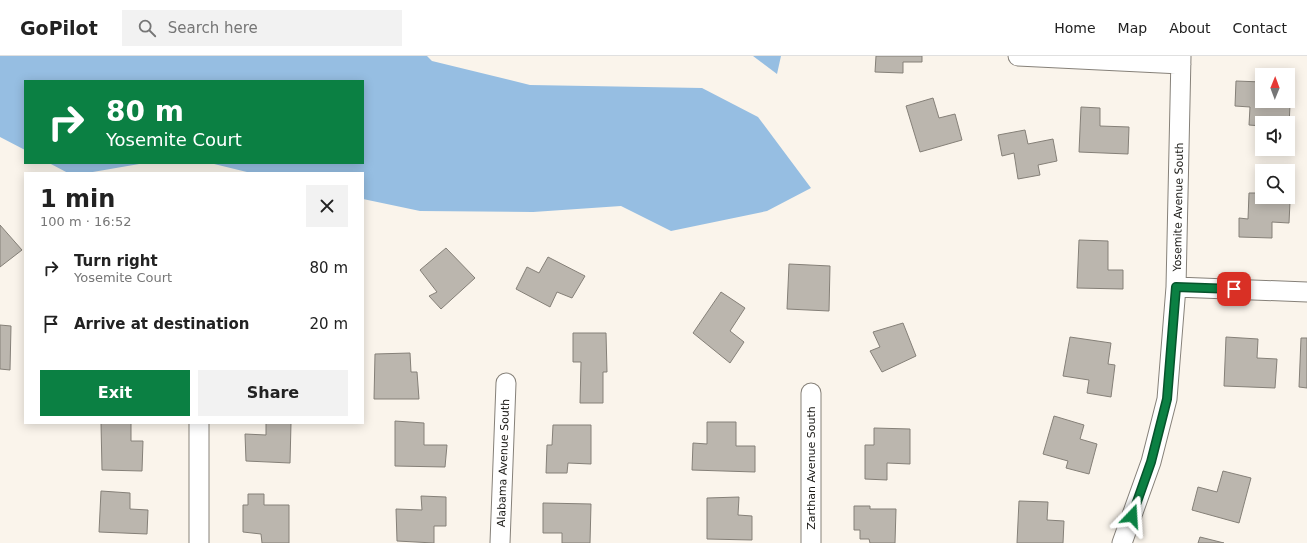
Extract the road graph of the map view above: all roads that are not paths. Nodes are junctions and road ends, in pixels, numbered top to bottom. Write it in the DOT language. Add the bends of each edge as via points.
graph roads {
  1 [pos="1018,56"];
  2 [pos="1181,60"];
  3 [pos="1176,287"];
  4 [pos="1307,292"];
  5 [pos="506,383"];
  6 [pos="810,393"];
  7 [pos="199,424"];
  8 [pos="199,543"];
  9 [pos="500,543"];
  10 [pos="811,543"];
  11 [pos="1122,543"];
  1 -- 2 [label="street"];
  2 -- 3 [label="street, Yosemite Avenue South"];
  3 -- 4 [label="street"];
  3 -- 11 [label="street, Yosemite Avenue South" via="1167,399 1151,462"];
  5 -- 9 [label="street, Alabama Avenue South"];
  6 -- 10 [label="street, Zarthan Avenue South"];
  7 -- 8 [label="street"];
}
